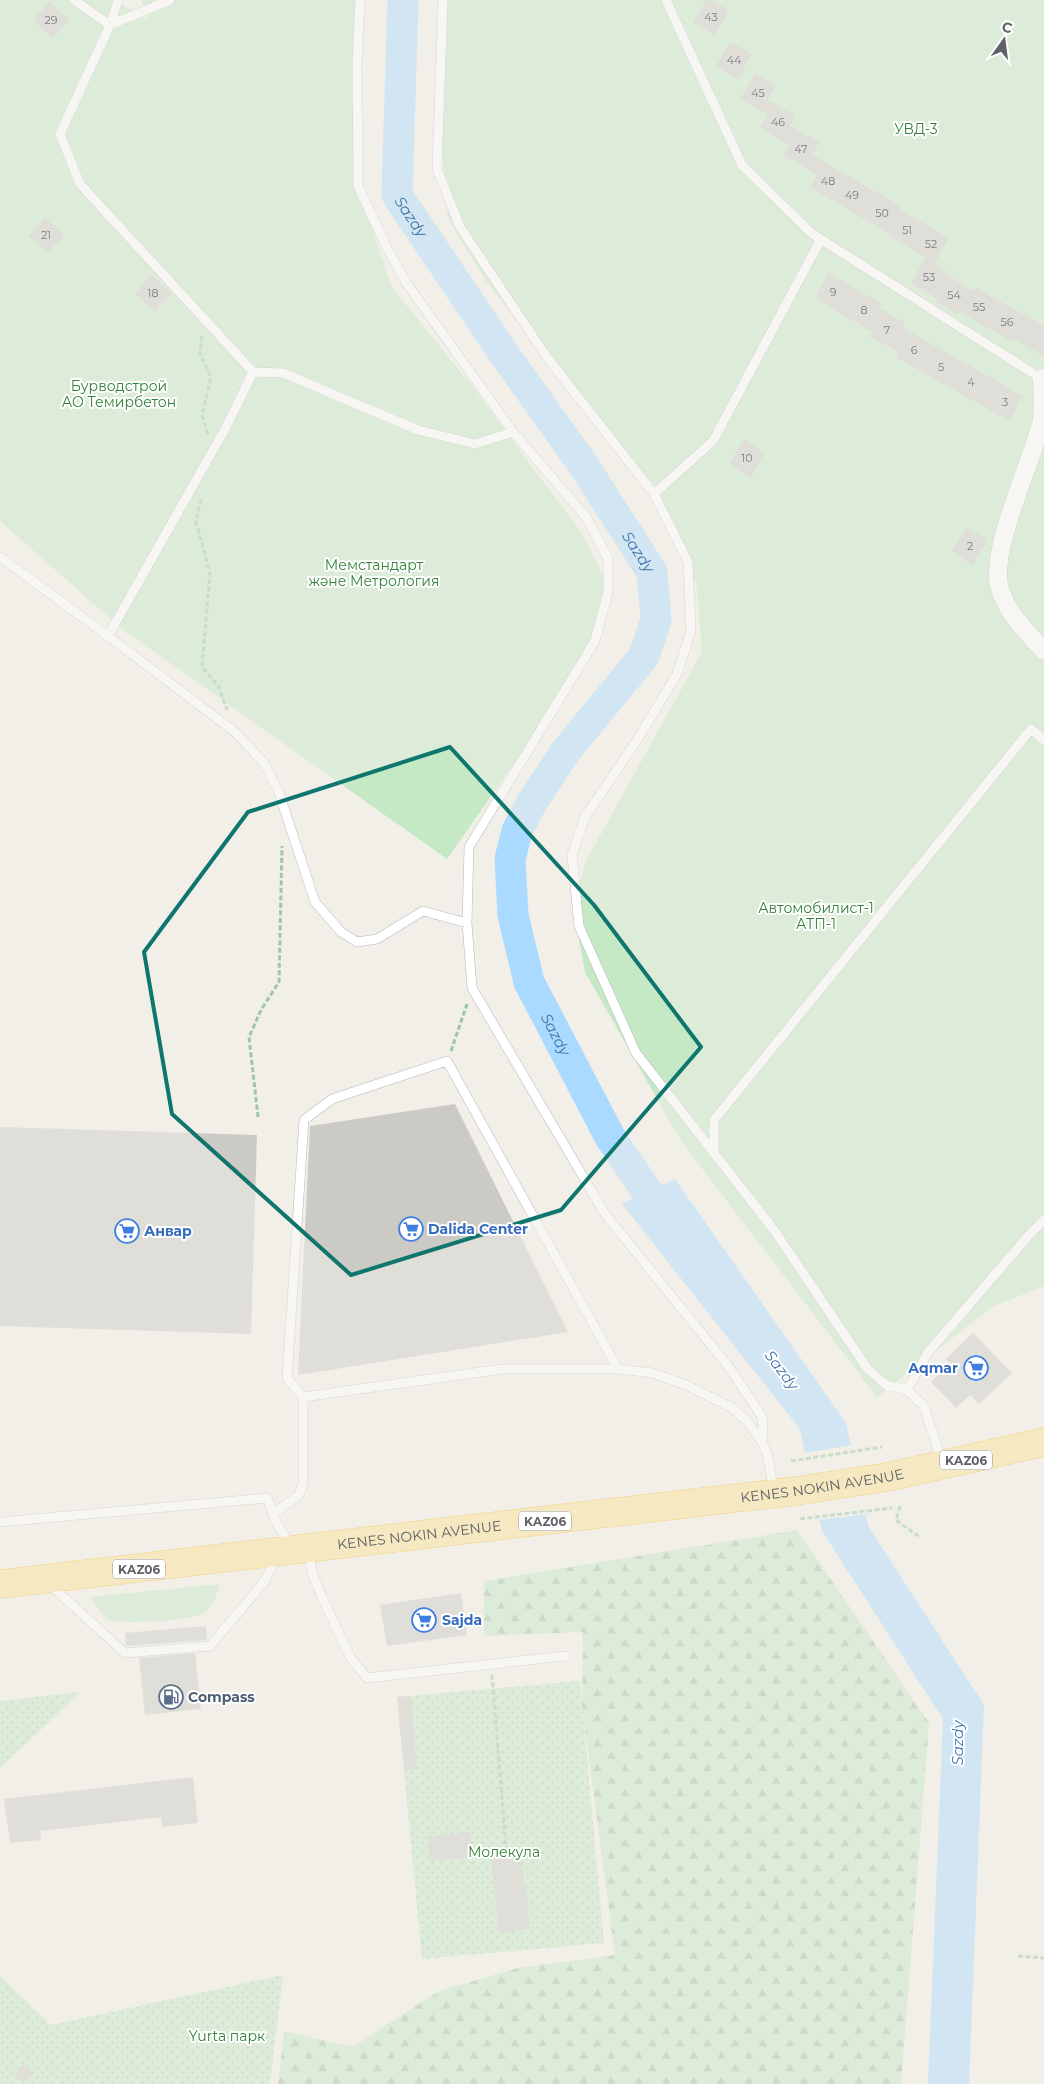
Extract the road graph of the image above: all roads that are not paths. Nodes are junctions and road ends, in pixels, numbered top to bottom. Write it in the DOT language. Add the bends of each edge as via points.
graph roads {
  1 [pos="74,0"];
  2 [pos="118,0"];
  3 [pos="170,0"];
  4 [pos="360,0"];
  5 [pos="443,0"];
  6 [pos="666,0"];
  7 [pos="110,24"];
  8 [pos="821,239"];
  9 [pos="254,372"];
  10 [pos="1043,378"];
  11 [pos="513,432"];
  12 [pos="654,494"];
  13 [pos="0,556"];
  14 [pos="108,636"];
  15 [pos="1044,651"];
  16 [pos="1044,740"];
  17 [pos="467,923"];
  18 [pos="714,1153"];
  19 [pos="1044,1220"];
  20 [pos="618,1369"];
  21 [pos="907,1390"];
  22 [pos="303,1397"];
  23 [pos="762,1442"];
  24 [pos="1044,1442"];
  25 [pos="943,1466"];
  26 [pos="785,1492"];
  27 [pos="273,1514"];
  28 [pos="0,1522"];
  29 [pos="293,1551"];
  30 [pos="39,1580"];
  31 [pos="0,1584"];
  32 [pos="565,1656"];
  1 -- 7 [label="lane"];
  2 -- 7 [label="lane"];
  3 -- 7 [label="lane"];
  4 -- 11 [label="lane" via="358,186 407,284"];
  5 -- 12 [label="lane" via="437,169 460,227 546,356"];
  6 -- 8 [label="lane" via="742,165 810,233"];
  7 -- 9 [label="lane" via="60,134 80,184"];
  8 -- 10 [label="lane"];
  8 -- 12 [label="lane" via="713,441"];
  9 -- 11 [label="lane" via="283,373 418,430 475,444"];
  9 -- 14 [label="lane"];
  10 -- 15 [label="street" via="1042,422 1012,514 998,572 1000,586 1014,617"];
  11 -- 17 [label="lane" via="586,517 608,558 608,592 595,641 469,847"];
  12 -- 18 [label="lane" via="688,562 691,631 677,674 586,817 572,855 579,926 636,1053"];
  13 -- 14 [label="lane"];
  14 -- 17 [label="lane" via="235,732 264,763 279,794 316,902 340,932 357,942 377,939 423,911"];
  16 -- 18 [label="lane" via="1031,729 714,1120"];
  17 -- 23 [label="lane" via="472,988 605,1214 730,1367 761,1415"];
  18 -- 21 [label="lane" via="774,1230 867,1368 886,1385"];
  19 -- 21 [label="lane" via="929,1351"];
  20 -- 22 [label="lane" via="502,1369"];
  20 -- 22 [label="lane" via="448,1061 332,1099 304,1120 287,1378"];
  20 -- 23 [label="lane" via="653,1373 732,1407"];
  21 -- 25 [label="lane" via="924,1406"];
  22 -- 27 [label="lane" via="303,1483 299,1495"];
  23 -- 26 [label="lane"];
  24 -- 25 [label="highway, KENES NOKIN AVENUE / KАZ06"];
  25 -- 26 [label="highway, KENES NOKIN AVENUE / KАZ06"];
  26 -- 29 [label="highway, KENES NOKIN AVENUE / KАZ06"];
  27 -- 28 [label="lane" via="267,1498"];
  27 -- 29 [label="lane"];
  29 -- 30 [label="highway, KENES NOKIN AVENUE / KАZ06"];
  29 -- 30 [label="lane" via="210,1646 125,1653 46,1581"];
  29 -- 32 [label="lane" via="313,1575 350,1657 367,1678"];
  30 -- 31 [label="highway, KENES NOKIN AVENUE / KАZ06"];
}
